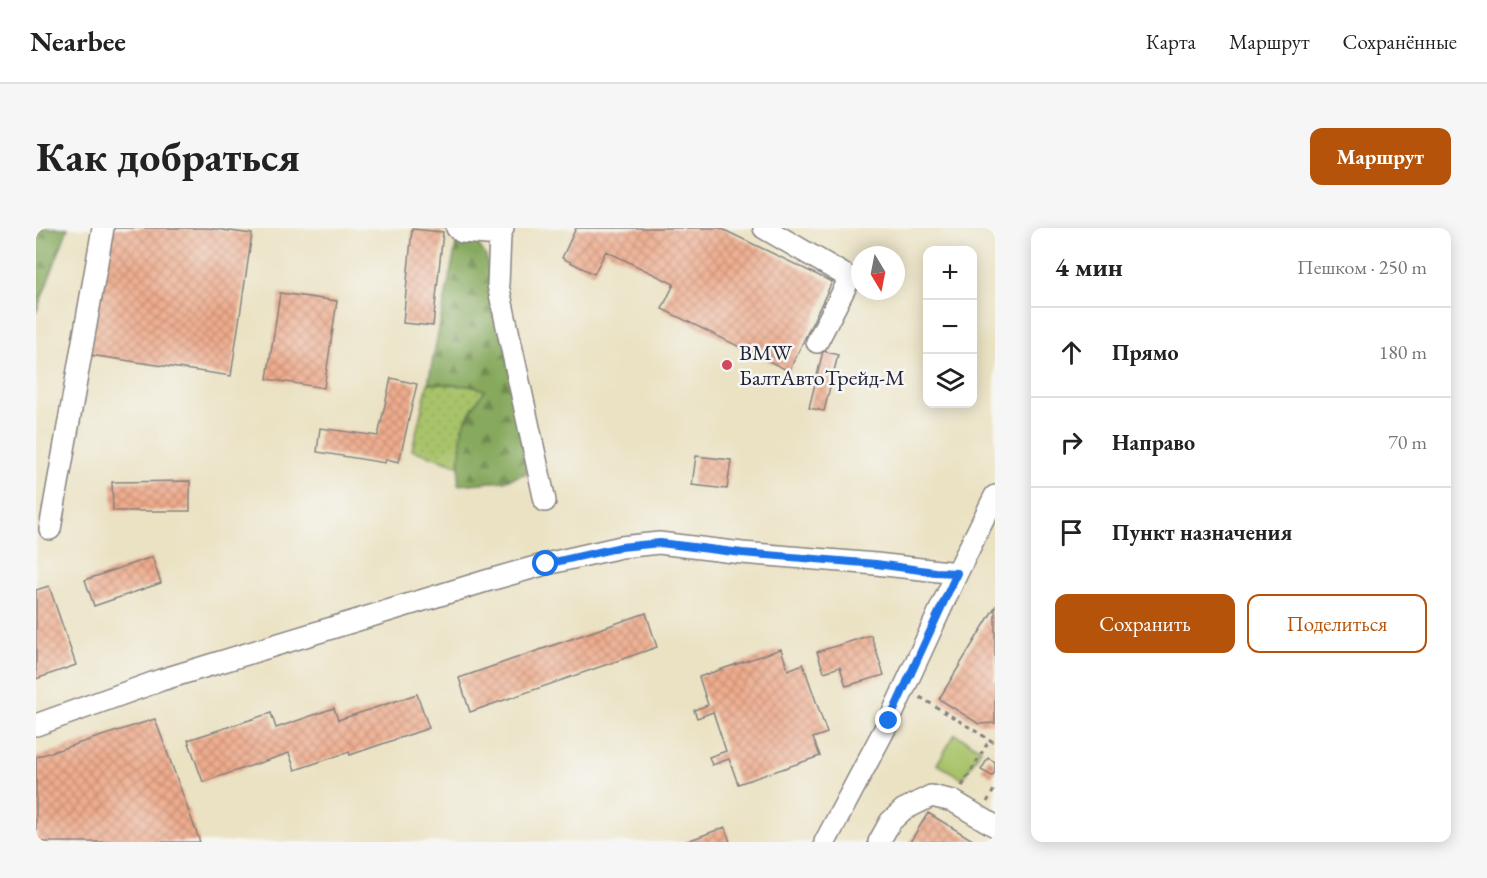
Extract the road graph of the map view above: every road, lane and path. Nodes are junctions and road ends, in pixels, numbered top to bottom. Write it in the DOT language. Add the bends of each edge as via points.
graph roads {
  1 [pos="103,228"];
  2 [pos="457,228"];
  3 [pos="764,228"];
  4 [pos="501,232"];
  5 [pos="817,342"];
  6 [pos="995,497"];
  7 [pos="545,501"];
  8 [pos="50,530"];
  9 [pos="957,573"];
  10 [pos="905,685"];
  11 [pos="36,725"];
  12 [pos="990,740"];
  13 [pos="995,742"];
  14 [pos="953,801"];
  15 [pos="995,826"];
  16 [pos="825,842"];
  17 [pos="879,842"];
  1 -- 8 [label="street"];
  2 -- 4 [label="street" via="462,232"];
  3 -- 5 [label="street" via="850,278"];
  4 -- 7 [label="street" via="498,285"];
  6 -- 9 [label="street"];
  9 -- 10 [label="street"];
  9 -- 11 [label="street" via="660,543 621,547 452,591 161,680"];
  10 -- 12 [label="path"];
  10 -- 16 [label="street"];
  12 -- 13 [label="path"];
  12 -- 14 [label="path"];
  14 -- 15 [label="street"];
  14 -- 17 [label="street" via="931,796 903,810 890,822"];
}
